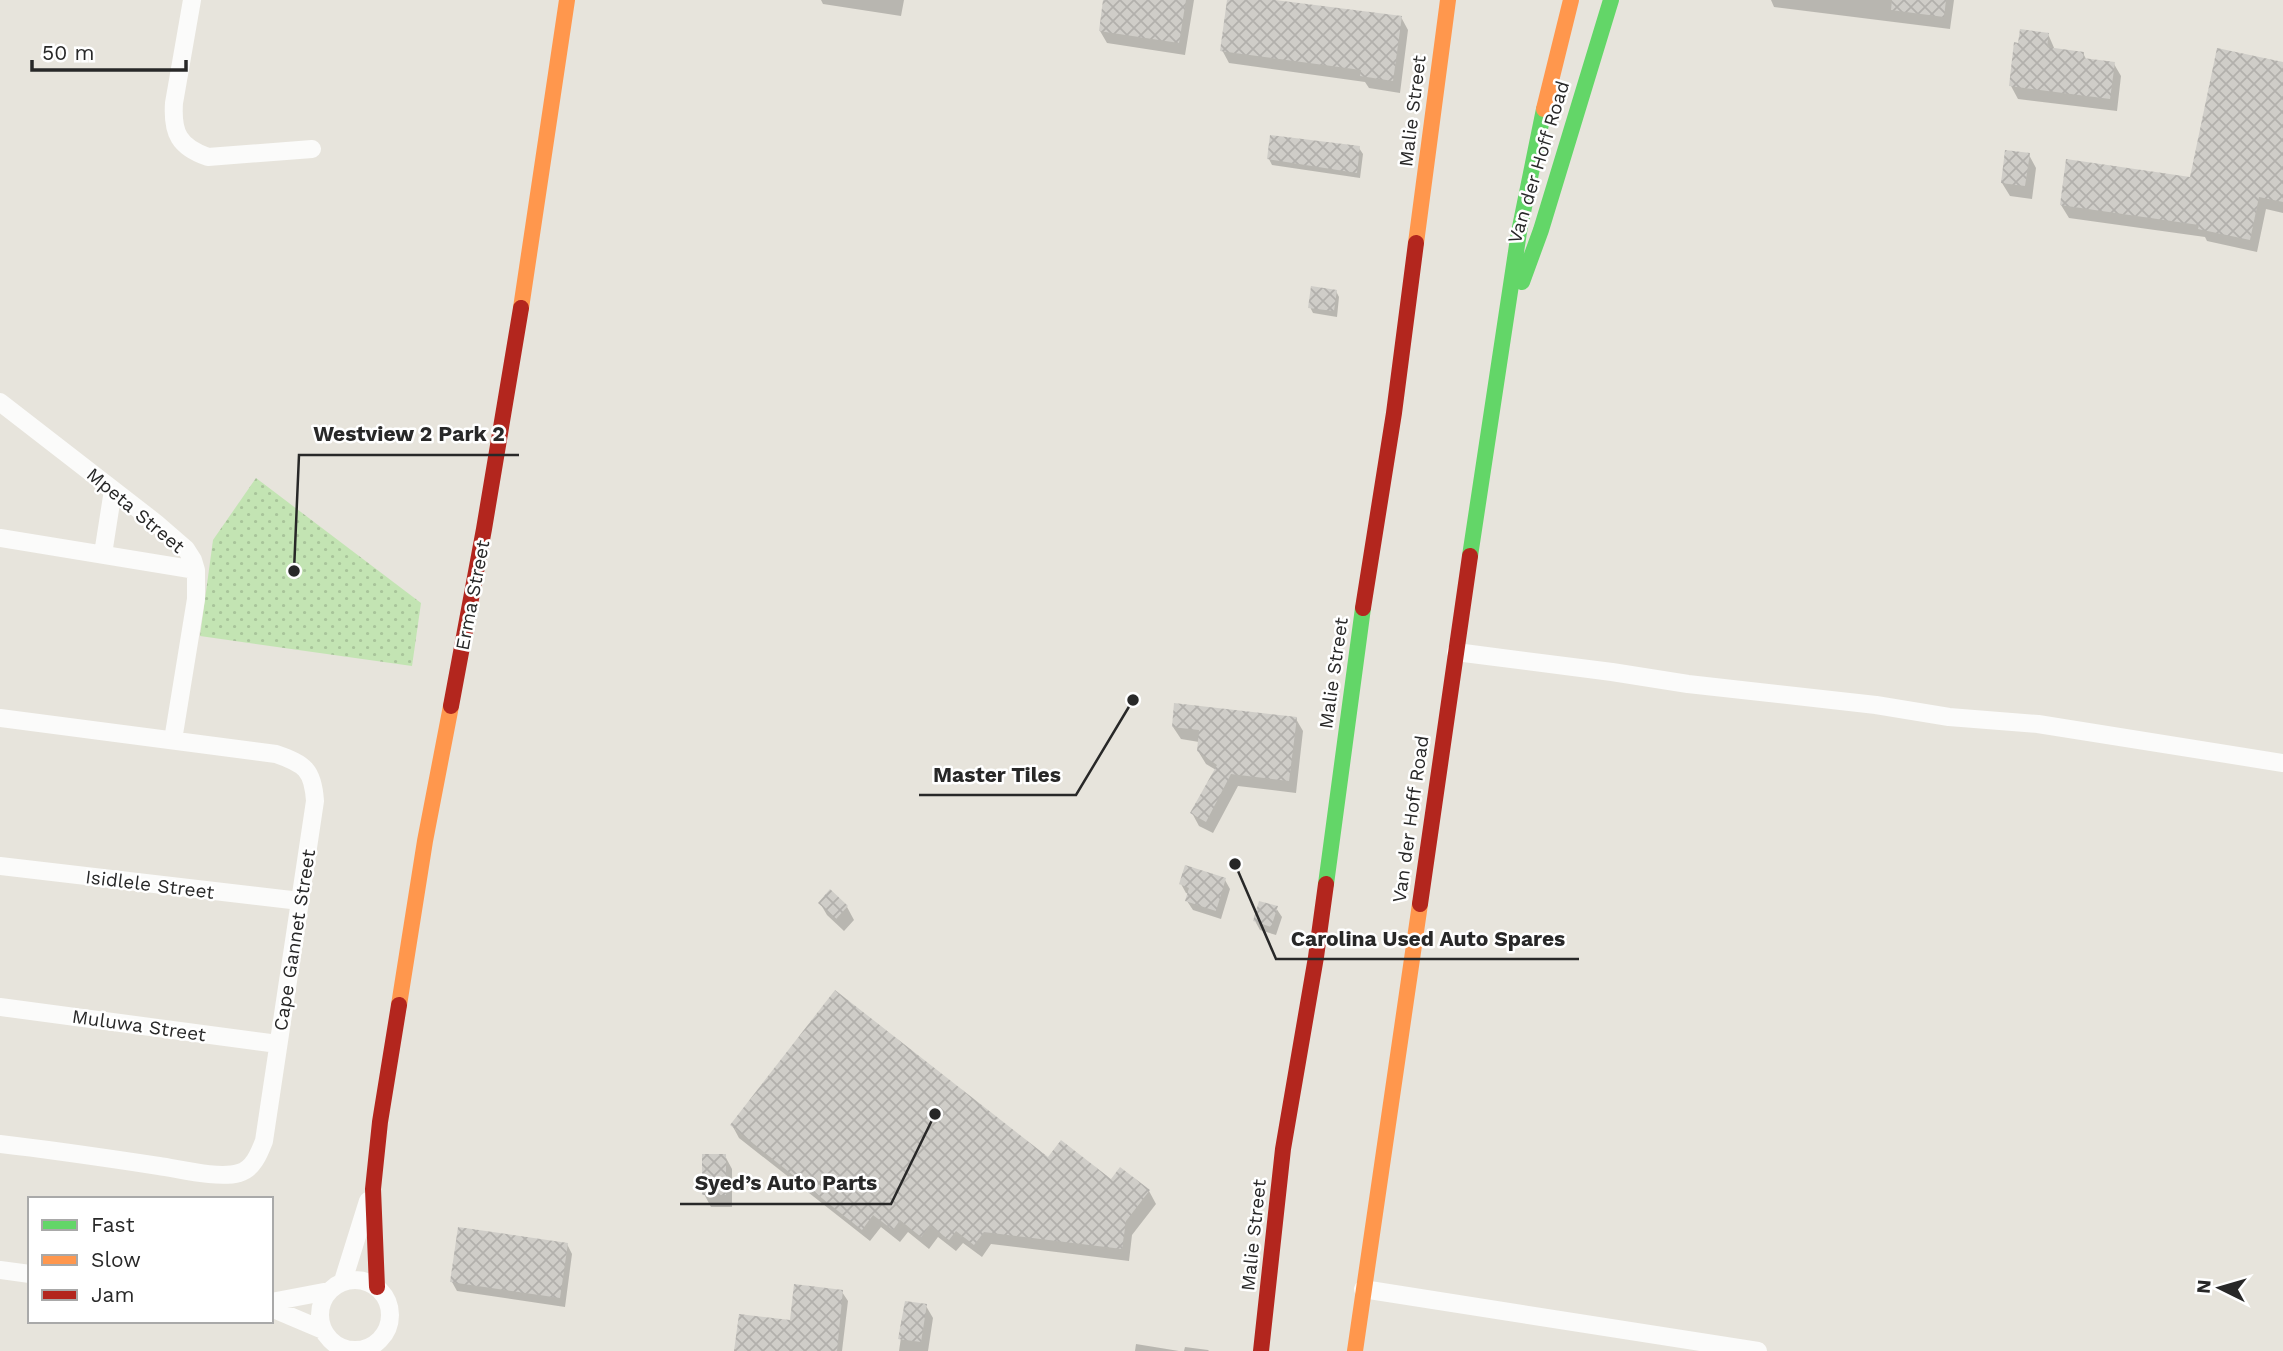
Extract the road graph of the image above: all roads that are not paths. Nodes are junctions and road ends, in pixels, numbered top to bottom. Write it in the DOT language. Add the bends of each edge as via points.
graph roads {
  1 [pos="192,0"];
  2 [pos="567,0"];
  3 [pos="1448,0"];
  4 [pos="1571,0"];
  5 [pos="1611,0"];
  6 [pos="312,149"];
  7 [pos="1502,336"];
  8 [pos="0,402"];
  9 [pos="113,490"];
  10 [pos="0,538"];
  11 [pos="103,554"];
  12 [pos="196,570"];
  13 [pos="1456,652"];
  14 [pos="0,718"];
  15 [pos="173,740"];
  16 [pos="2283,763"];
  17 [pos="0,866"];
  18 [pos="300,901"];
  19 [pos="0,1007"];
  20 [pos="278,1044"];
  21 [pos="0,1144"];
  22 [pos="373,1189"];
  23 [pos="0,1270"];
  24 [pos="28,1274"];
  25 [pos="336,1286"];
  26 [pos="377,1287"];
  27 [pos="1363,1289"];
  28 [pos="273,1302"];
  29 [pos="273,1309"];
  30 [pos="328,1341"];
  31 [pos="371,1349"];
  32 [pos="1261,1351"];
  33 [pos="1355,1351"];
  34 [pos="1758,1351"];
  1 -- 6 [label="street" via="173,117 183,143 208,157"];
  2 -- 22 [label="street, Erma Street" via="482,542 425,841"];
  3 -- 32 [label="street, Malie Street" via="1316,957 1283,1149"];
  4 -- 7 [label="street, Van der Hoff Road" via="1537,139"];
  5 -- 7 [label="street, Van der Hoff Road" via="1541,230"];
  7 -- 13 [label="street, Van der Hoff Road"];
  8 -- 9 [label="street, Mpeta Street"];
  9 -- 11 [label="street"];
  9 -- 12 [label="street, Mpeta Street" via="186,549"];
  10 -- 11 [label="street"];
  11 -- 12 [label="street"];
  12 -- 15 [label="street, Mpeta Street" via="196,599"];
  13 -- 16 [label="street" via="1949,717 2038,724"];
  13 -- 27 [label="street, Van der Hoff Road"];
  14 -- 15 [label="street, Cape Gannet Street"];
  15 -- 18 [label="street, Cape Gannet Street" via="276,754 304,766 311,775 315,801"];
  17 -- 18 [label="street, Isidlele Street"];
  18 -- 20 [label="street, Cape Gannet Street"];
  19 -- 20 [label="street, Muluwa Street"];
  20 -- 21 [label="street, Cape Gannet Street" via="264,1141 247,1170 236,1174"];
  22 -- 25 [label="street, Erma Street"];
  22 -- 26 [label="street, Erma Street"];
  23 -- 24 [label="street"];
  25 -- 26 [label="street" via="355,1279"];
  25 -- 28 [label="street"];
  25 -- 30 [label="street" via="320,1307"];
  26 -- 31 [label="street" via="385,1295 391,1317 382,1339"];
  27 -- 33 [label="street, Van der Hoff Road"];
  27 -- 34 [label="street"];
  29 -- 30 [label="street"];
  30 -- 31 [label="street" via="351,1351"];
}
